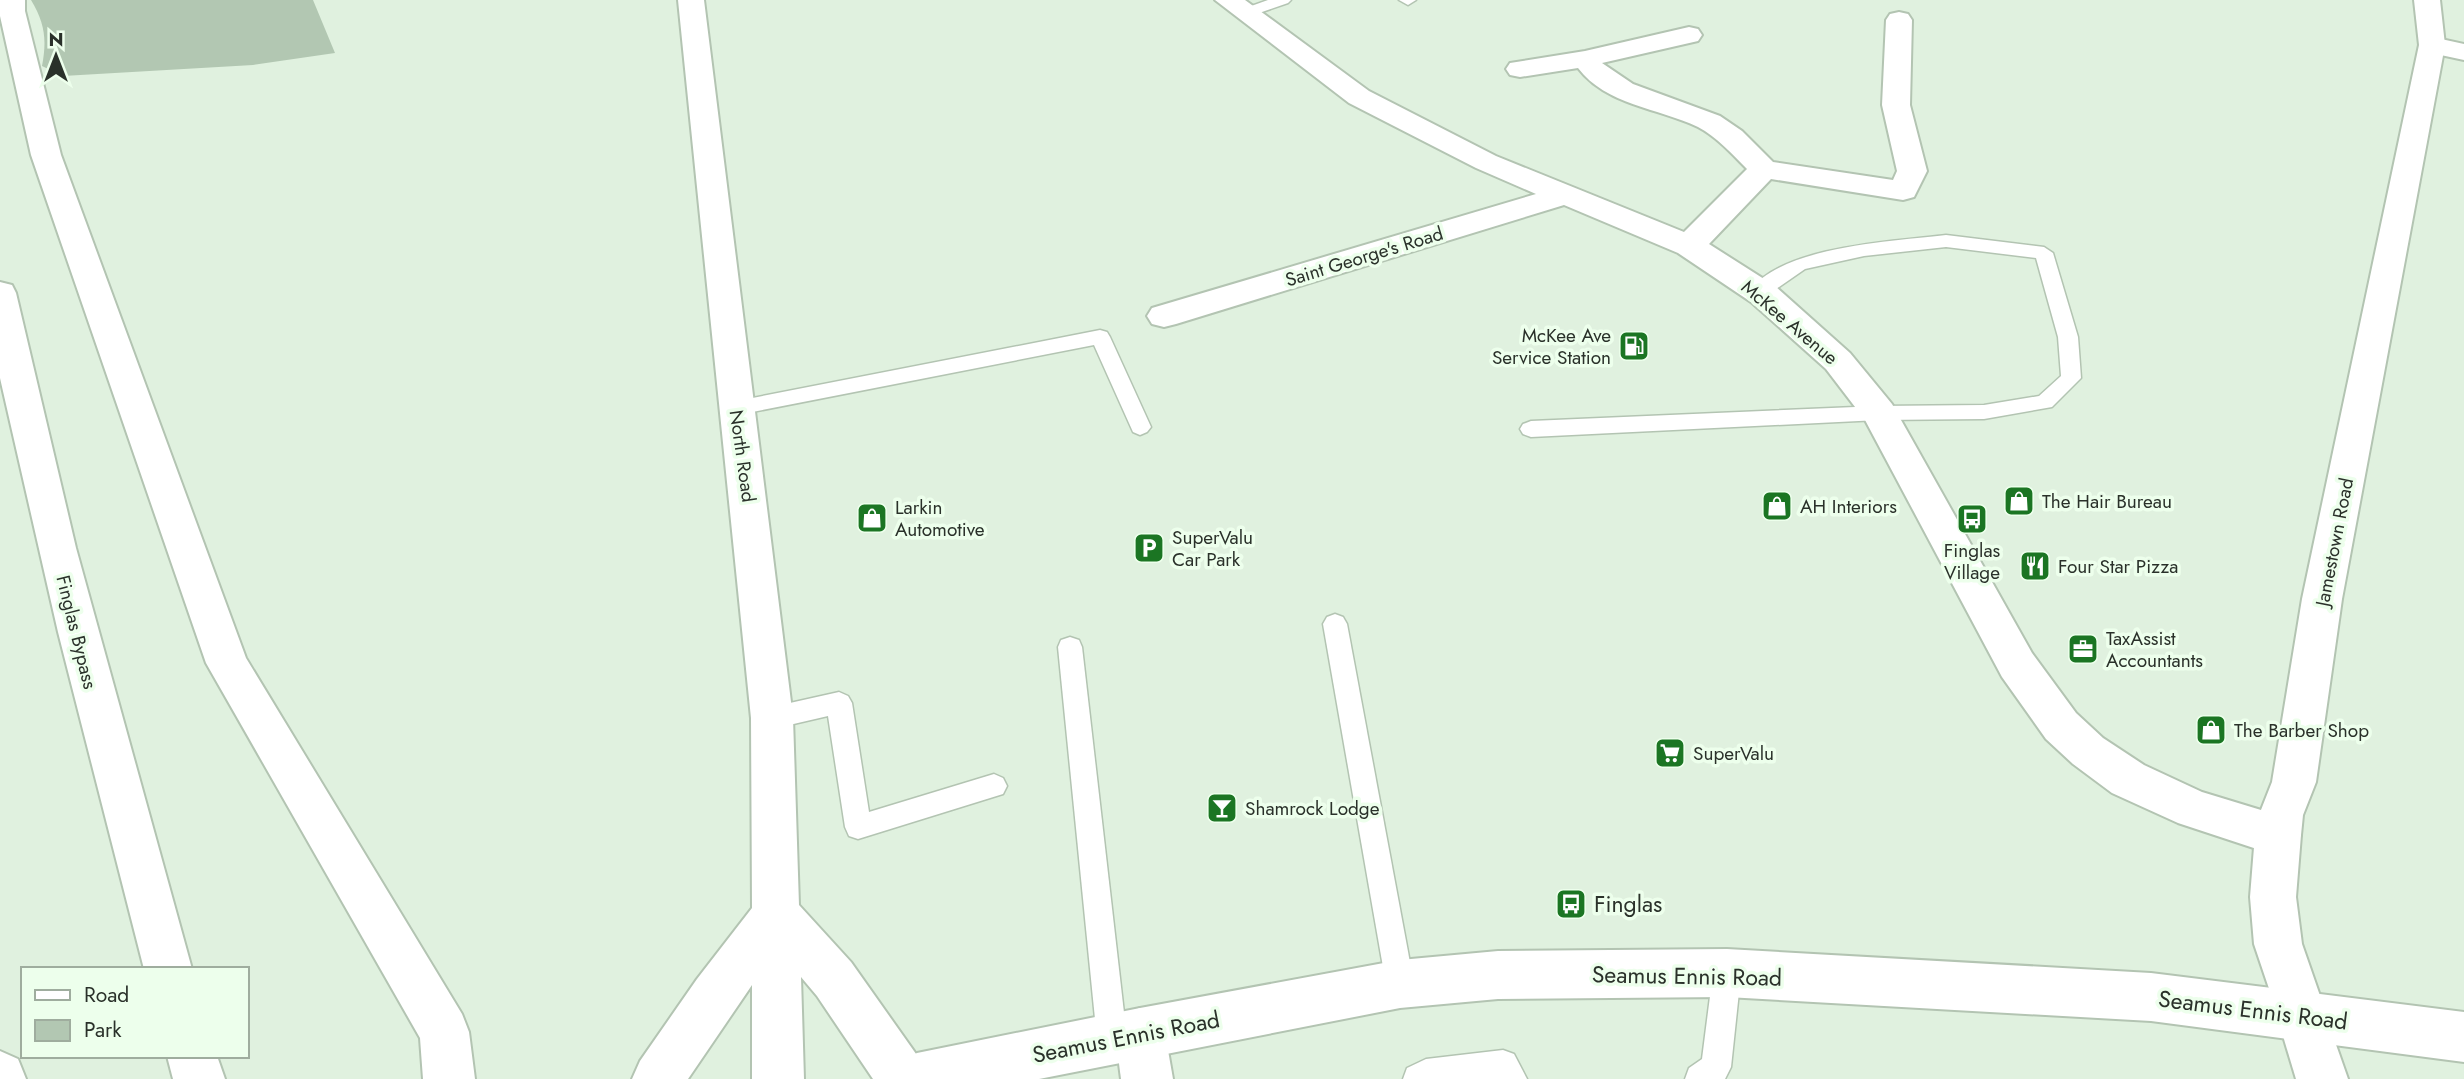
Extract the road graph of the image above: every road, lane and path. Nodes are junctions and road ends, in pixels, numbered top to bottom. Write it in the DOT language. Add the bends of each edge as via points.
graph roads {
  1 [pos="12,0"];
  2 [pos="691,0"];
  3 [pos="1283,0"];
  4 [pos="2427,0"];
  5 [pos="1236,7"];
  6 [pos="1899,20"];
  7 [pos="1689,35"];
  8 [pos="2448,48"];
  9 [pos="1585,59"];
  10 [pos="1520,69"];
  11 [pos="1764,169"];
  12 [pos="1565,195"];
  13 [pos="1689,246"];
  14 [pos="1759,292"];
  15 [pos="0,293"];
  16 [pos="1164,316"];
  17 [pos="737,408"];
  18 [pos="1879,413"];
  19 [pos="1140,427"];
  20 [pos="1531,429"];
  21 [pos="1335,624"];
  22 [pos="1070,647"];
  23 [pos="772,718"];
  24 [pos="994,786"];
  25 [pos="2278,835"];
  26 [pos="776,914"];
  27 [pos="167,967"];
  28 [pos="1727,973"];
  29 [pos="1400,984"];
  30 [pos="2302,1016"];
  31 [pos="2464,1037"];
  32 [pos="1133,1050"];
  33 [pos="193,1058"];
  34 [pos="199,1079"];
  35 [pos="449,1079"];
  36 [pos="658,1079"];
  37 [pos="778,1079"];
  38 [pos="903,1079"];
  39 [pos="917,1079"];
  40 [pos="1418,1079"];
  41 [pos="1512,1079"];
  42 [pos="1700,1079"];
  43 [pos="2322,1079"];
  1 -- 35 [label="street" via="46,155 227,663 444,1032"];
  2 -- 17 [label="street, North Road"];
  3 -- 5 [label="lane"];
  4 -- 8 [label="street, Jamestown Road"];
  5 -- 12 [label="street, McKee Avenue" via="1359,97 1486,162"];
  6 -- 11 [label="street" via="1896,105 1912,171 1903,191"];
  7 -- 9 [label="street"];
  8 -- 25 [label="street, Jamestown Road" via="2322,599 2294,782"];
  9 -- 10 [label="street"];
  9 -- 11 [label="street" via="1592,72 1614,85 1711,123"];
  11 -- 13 [label="street"];
  12 -- 13 [label="street, McKee Avenue"];
  12 -- 16 [label="street, Saint George's Road"];
  13 -- 14 [label="street, McKee Avenue"];
  14 -- 18 [label="street, McKee Avenue" via="1838,361"];
  14 -- 18 [label="lane" via="1799,264 1864,250 1946,241 2044,253 2068,337 2071,378 2045,402 1984,412"];
  15 -- 27 [label="street, Finglas Bypass" via="74,625"];
  17 -- 19 [label="lane" via="1100,337"];
  17 -- 23 [label="street, North Road"];
  18 -- 20 [label="lane"];
  18 -- 25 [label="street, McKee Avenue" via="2017,665 2062,726 2128,779 2164,797"];
  21 -- 29 [label="lane"];
  22 -- 32 [label="lane"];
  23 -- 24 [label="lane" via="839,704 858,827"];
  23 -- 26 [label="street, North Road"];
  25 -- 30 [label="street, Jamestown Road" via="2273,897 2278,944"];
  26 -- 36 [label="street"];
  26 -- 37 [label="street, North Road"];
  26 -- 38 [label="street" via="834,979"];
  28 -- 29 [label="street, Seamus Ennis Road" via="1498,975"];
  28 -- 30 [label="street, Seamus Ennis Road" via="2151,998"];
  28 -- 42 [label="lane" via="1716,1067"];
  29 -- 32 [label="street, Seamus Ennis Road"];
  30 -- 31 [label="street, Seamus Ennis Road"];
  30 -- 43 [label="street, Jamestown Road"];
  32 -- 39 [label="street, Seamus Ennis Road"];
  33 -- 34 [label="street"];
  40 -- 41 [label="lane" via="1426,1074 1503,1065"];
}
